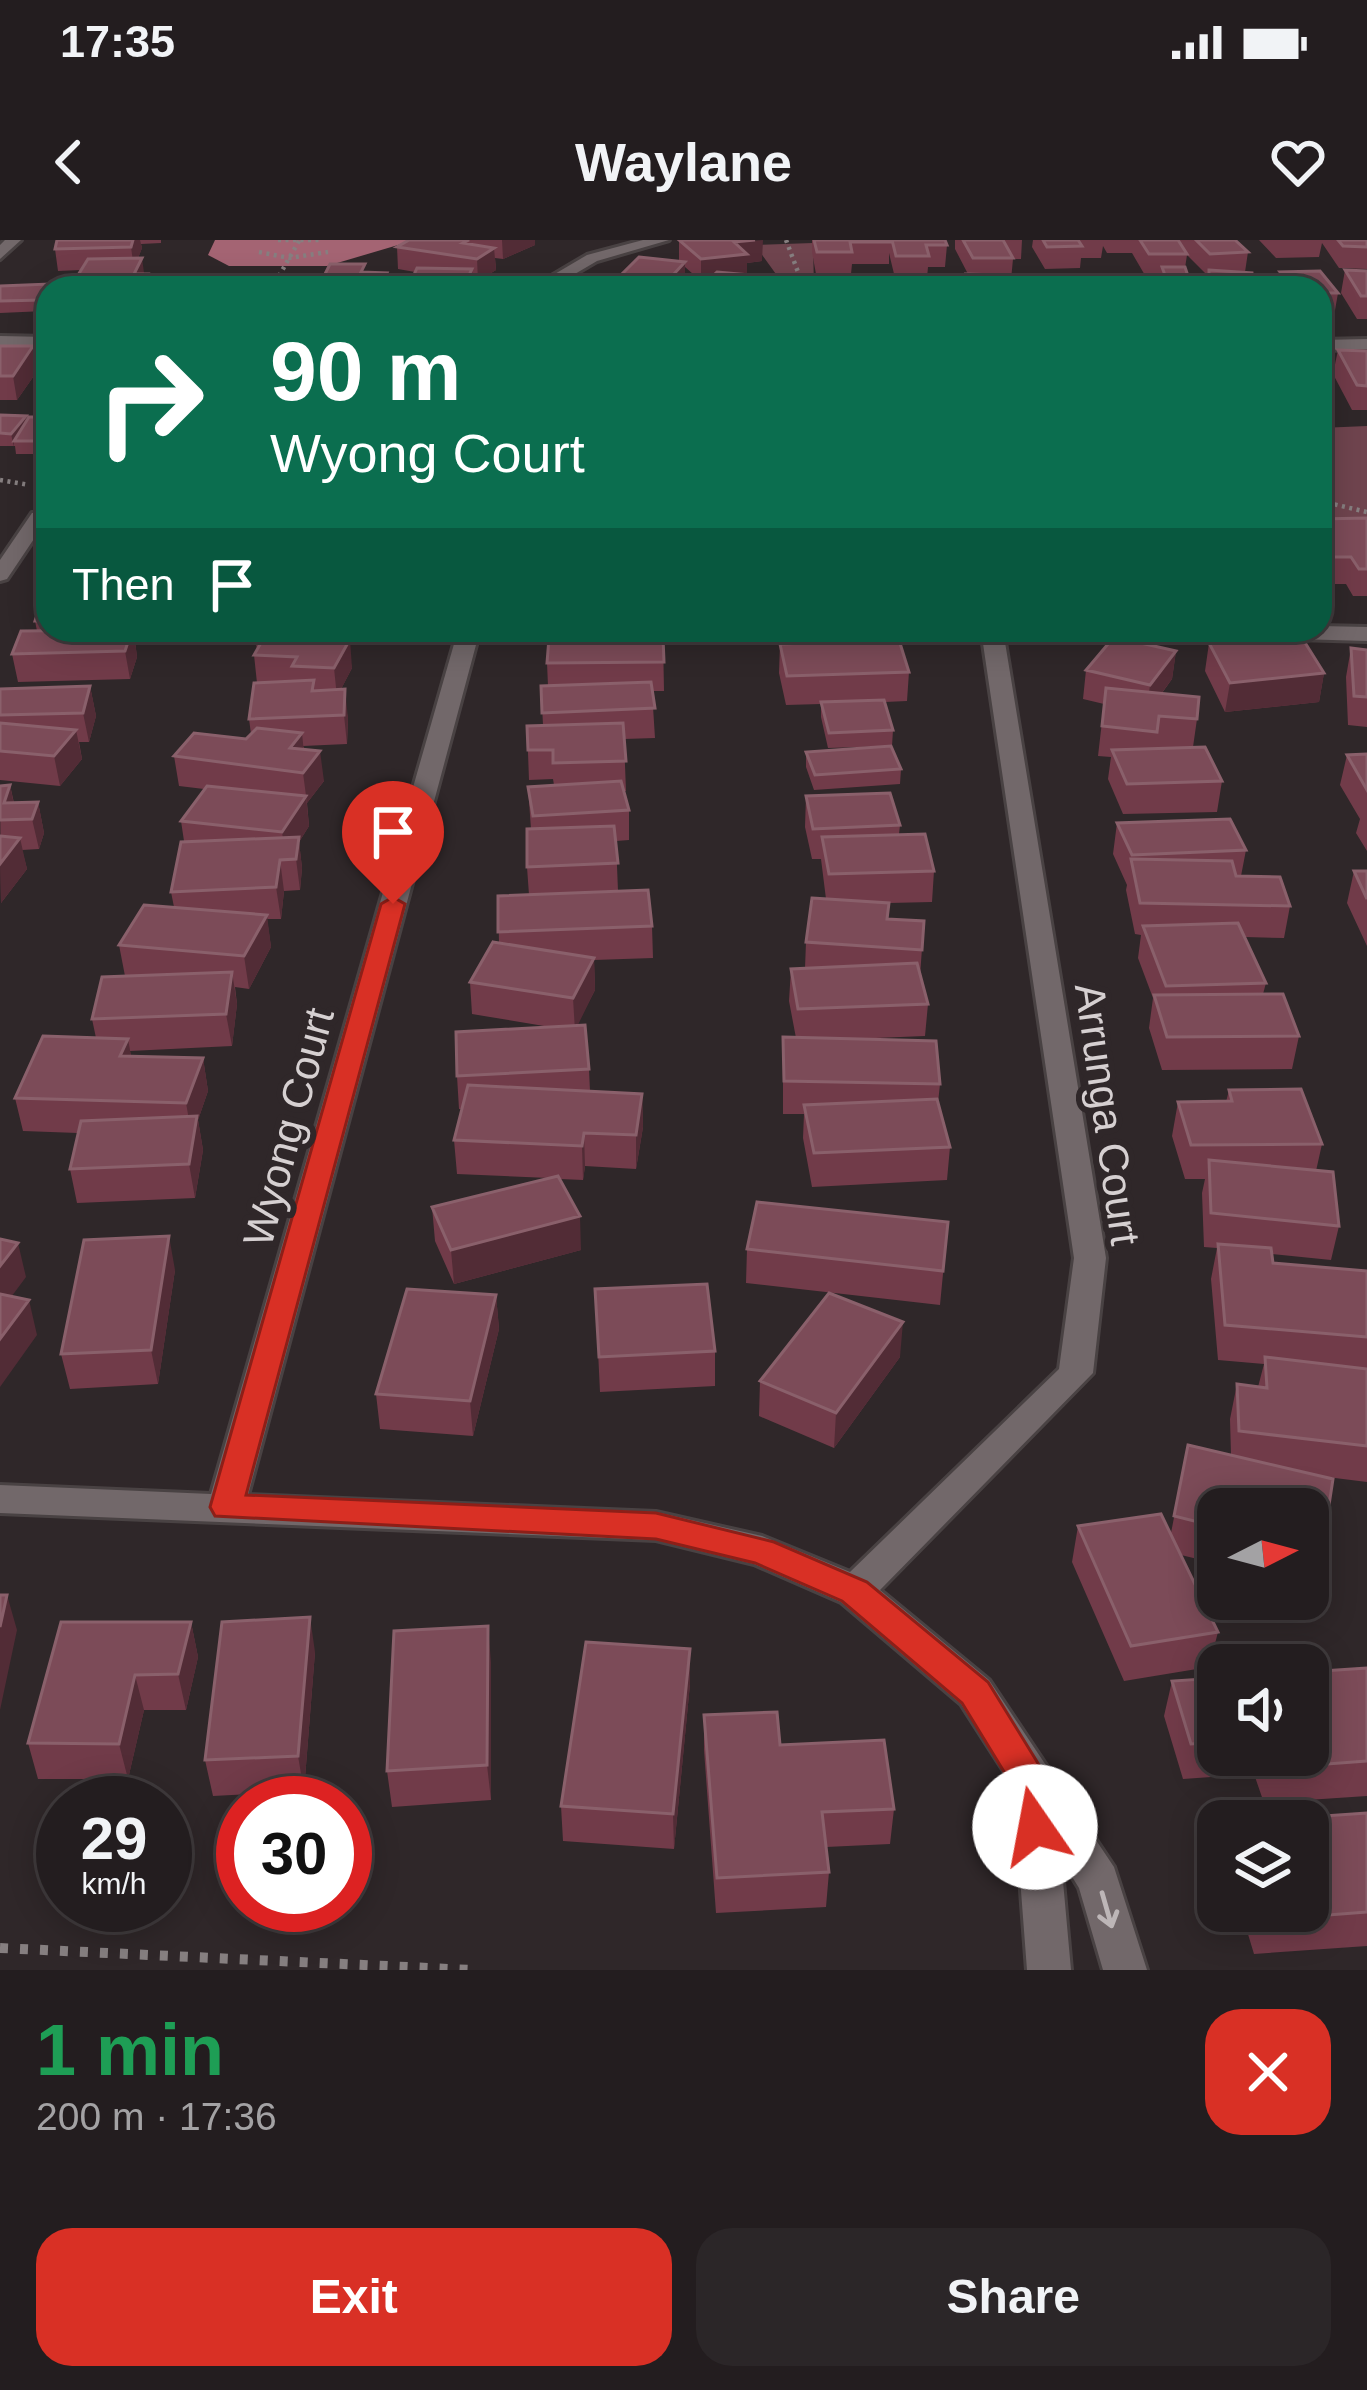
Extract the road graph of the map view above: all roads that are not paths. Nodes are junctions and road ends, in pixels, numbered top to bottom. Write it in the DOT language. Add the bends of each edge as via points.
graph roads {
  1 [pos="13,240"];
  2 [pos="662,240"];
  3 [pos="0,254"];
  4 [pos="560,276"];
  5 [pos="0,341"];
  6 [pos="36,342"];
  7 [pos="1367,344"];
  8 [pos="1332,345"];
  9 [pos="36,521"];
  10 [pos="0,575"];
  11 [pos="1332,633"];
  12 [pos="1367,634"];
  13 [pos="466,642"];
  14 [pos="994,642"];
  15 [pos="0,1499"];
  16 [pos="226,1507"];
  17 [pos="854,1592"];
  18 [pos="1033,1786"];
  19 [pos="1049,1970"];
  20 [pos="1125,1970"];
  1 -- 3 [label="street"];
  2 -- 4 [label="street" via="592,258"];
  5 -- 6 [label="street"];
  7 -- 8 [label="street"];
  9 -- 10 [label="street"];
  11 -- 12 [label="street"];
  13 -- 16 [label="street, Wyong Court"];
  14 -- 17 [label="street, Arrunga Court" via="1090,1258 1076,1373"];
  15 -- 16 [label="street"];
  16 -- 17 [label="street" via="656,1526 762,1551"];
  17 -- 18 [label="street" via="975,1692"];
  18 -- 19 [label="street"];
  18 -- 20 [label="street, one-way" via="1099,1880"];
}
